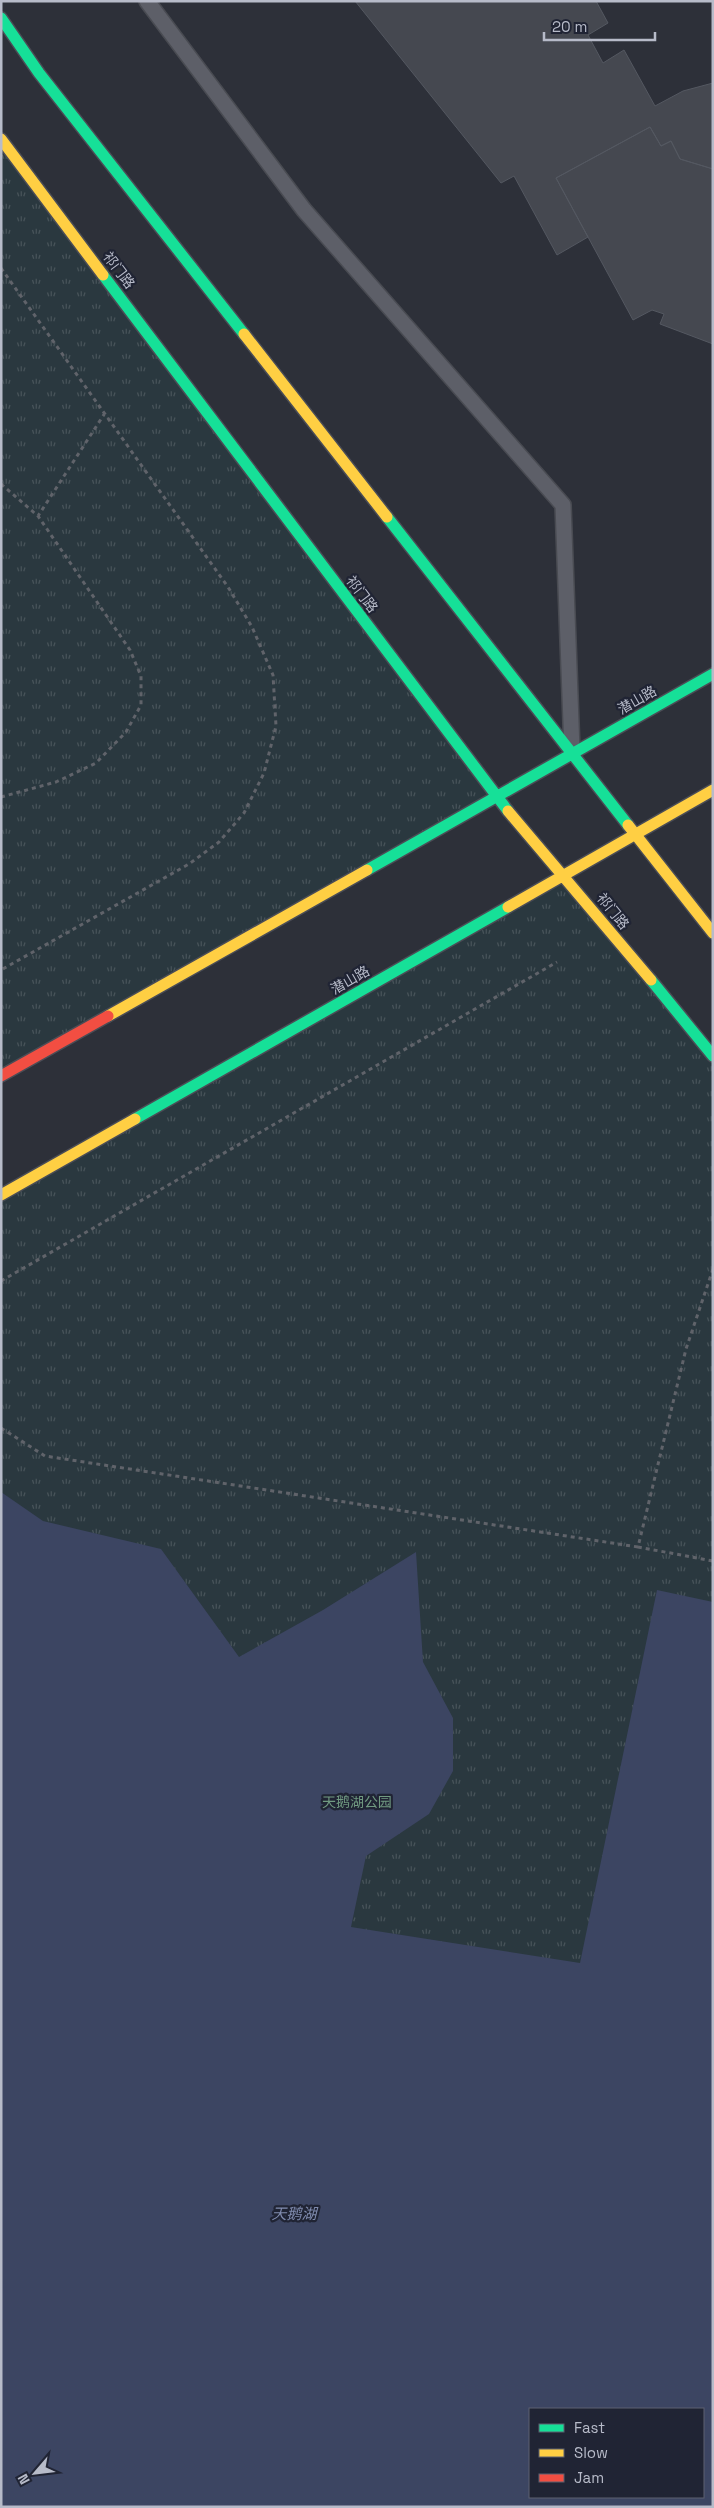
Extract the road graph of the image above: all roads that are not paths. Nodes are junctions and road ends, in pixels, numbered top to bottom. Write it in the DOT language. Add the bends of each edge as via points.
graph roads {
  1 [pos="147,1"];
  2 [pos="1,18"];
  3 [pos="1,139"];
  4 [pos="713,674"];
  5 [pos="573,754"];
  6 [pos="713,790"];
  7 [pos="496,797"];
  8 [pos="634,835"];
  9 [pos="564,875"];
  10 [pos="713,934"];
  11 [pos="713,1056"];
  12 [pos="1,1076"];
  13 [pos="1,1195"];
  1 -- 5 [label="lane" via="304,210 563,505"];
  2 -- 5 [label="main road" via="38,73"];
  3 -- 7 [label="main road, 祁门路"];
  4 -- 5 [label="main road, 潜山路"];
  5 -- 7 [label="main road, 潜山路"];
  5 -- 8 [label="main road"];
  6 -- 8 [label="main road, 潜山路"];
  7 -- 9 [label="main road, 祁门路"];
  7 -- 12 [label="main road, 潜山路"];
  8 -- 9 [label="main road, 潜山路"];
  8 -- 10 [label="main road"];
  9 -- 11 [label="main road, 祁门路"];
  9 -- 13 [label="main road, 潜山路"];
}
